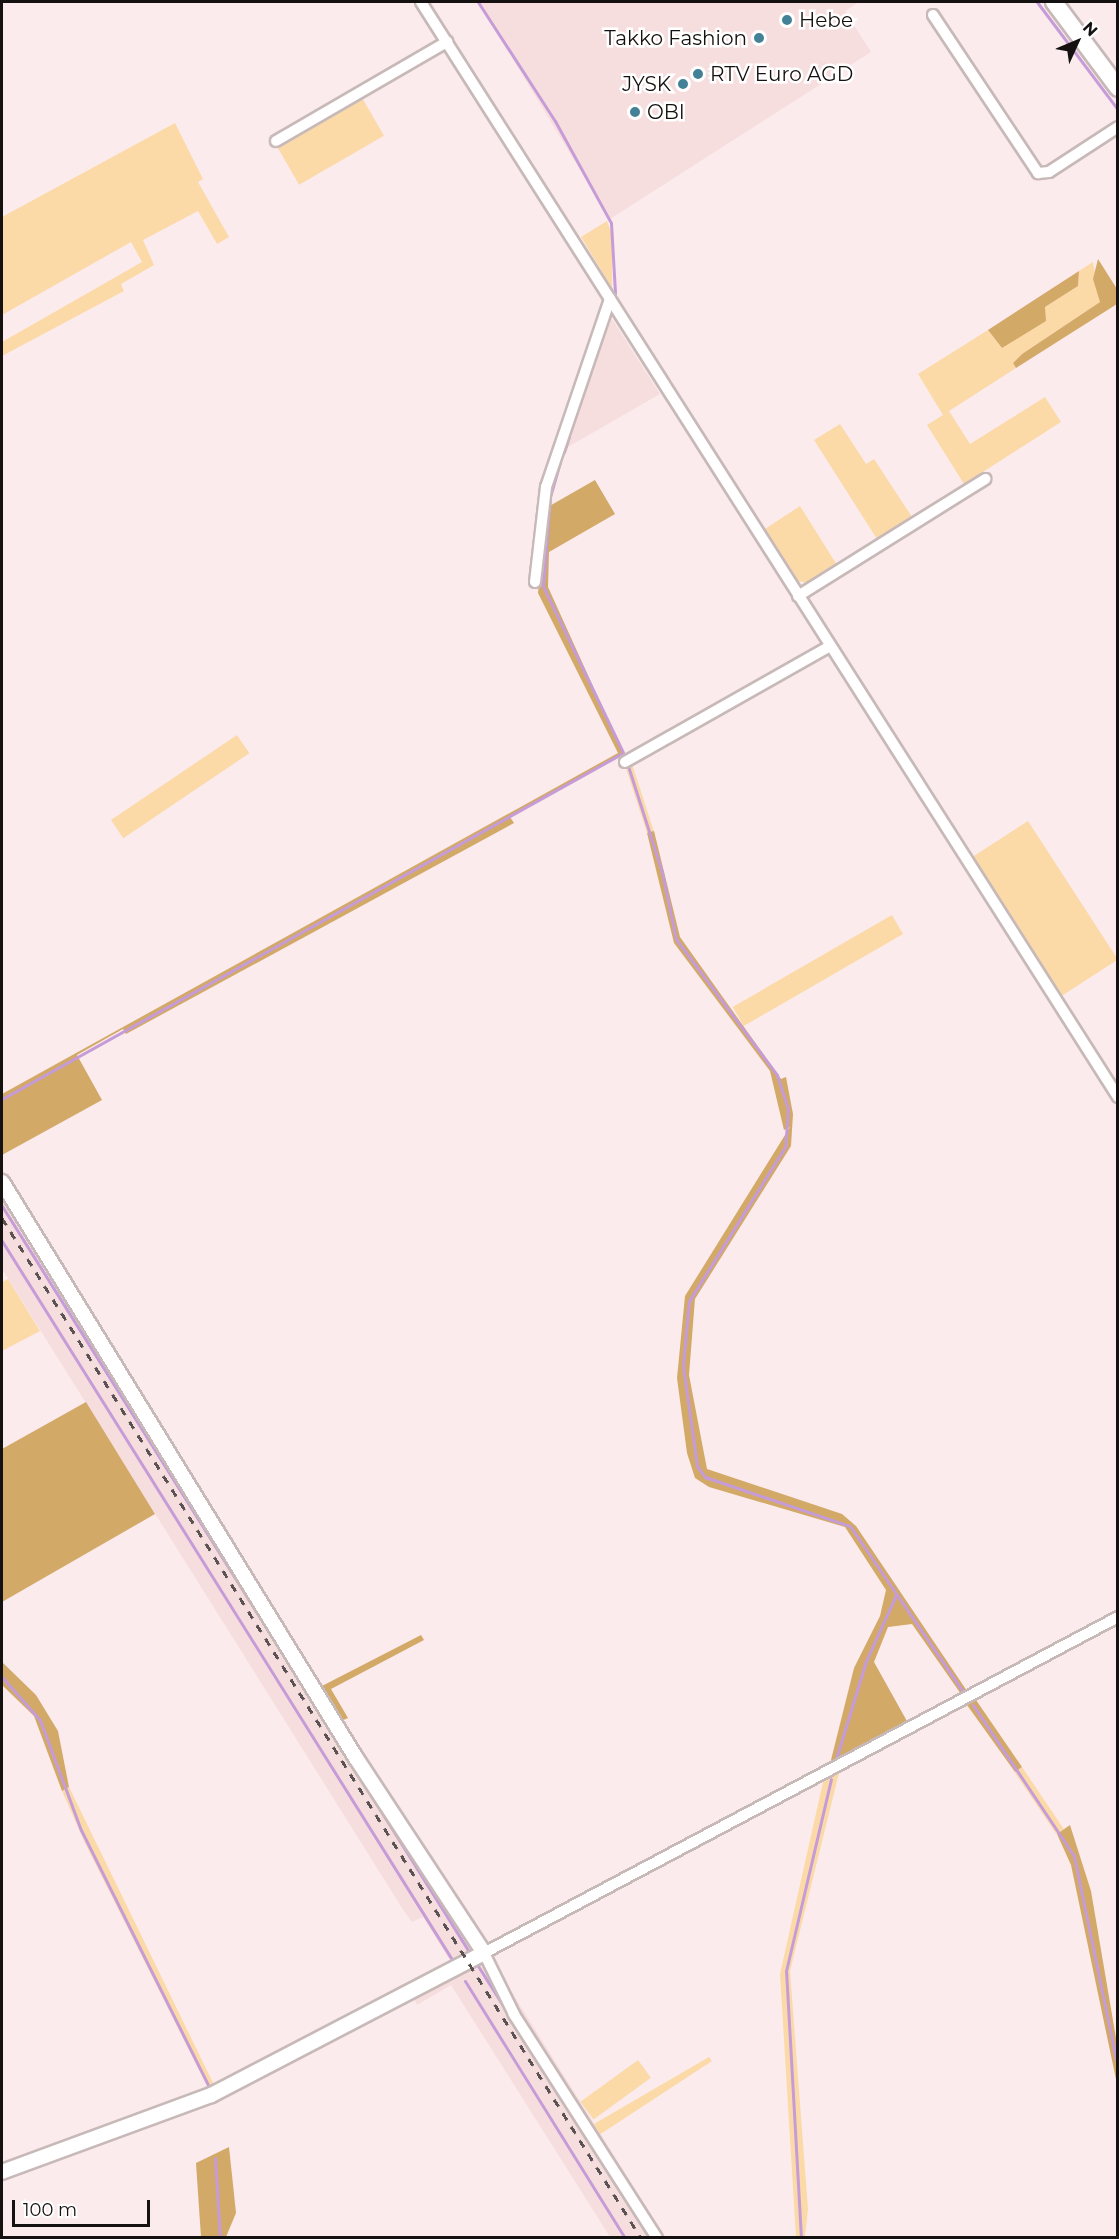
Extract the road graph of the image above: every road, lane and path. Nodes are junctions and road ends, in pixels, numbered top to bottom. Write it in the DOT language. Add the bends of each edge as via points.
graph roads {
  1 [pos="421,2"];
  2 [pos="1054,2"];
  3 [pos="933,15"];
  4 [pos="447,42"];
  5 [pos="1118,88"];
  6 [pos="1118,127"];
  7 [pos="276,141"];
  8 [pos="610,299"];
  9 [pos="985,479"];
  10 [pos="535,582"];
  11 [pos="798,596"];
  12 [pos="830,646"];
  13 [pos="625,762"];
  14 [pos="1118,1097"];
  15 [pos="2,1182"];
  16 [pos="1118,1617"];
  17 [pos="484,1953"];
  18 [pos="2,2172"];
  19 [pos="657,2238"];
  1 -- 4 [label="street"];
  2 -- 5 [label="main road"];
  3 -- 6 [label="street" via="1038,173 1049,172"];
  4 -- 7 [label="street"];
  4 -- 8 [label="street"];
  8 -- 10 [label="street" via="546,487"];
  8 -- 11 [label="street"];
  9 -- 11 [label="street"];
  11 -- 12 [label="street"];
  12 -- 13 [label="street"];
  12 -- 14 [label="street"];
  15 -- 17 [label="street" via="356,1758"];
  16 -- 17 [label="street"];
  17 -- 18 [label="street" via="211,2096"];
  17 -- 19 [label="street" via="514,2014"];
}
